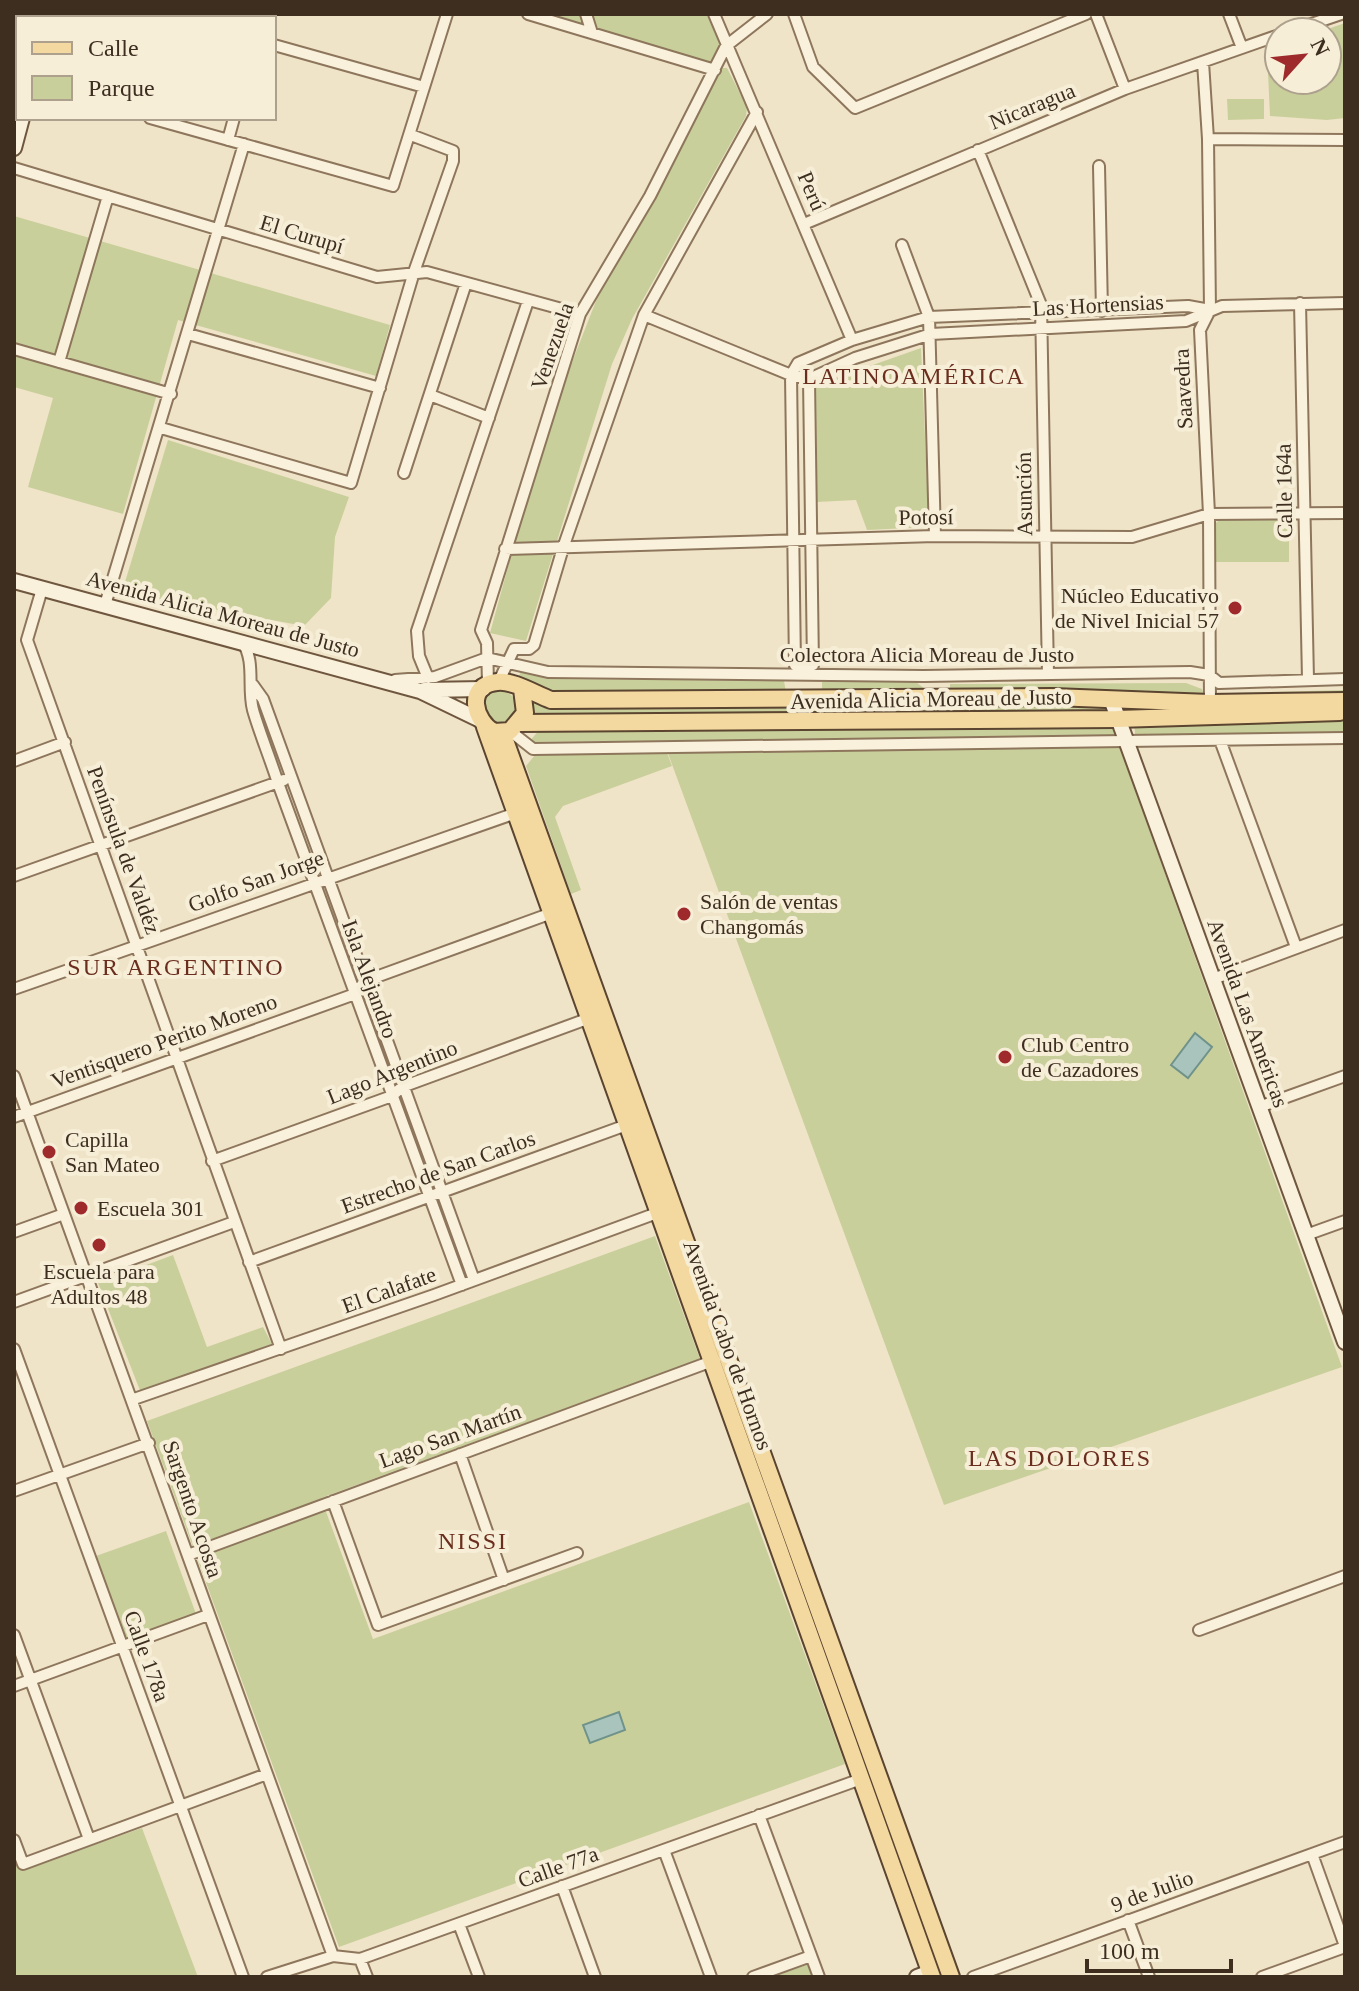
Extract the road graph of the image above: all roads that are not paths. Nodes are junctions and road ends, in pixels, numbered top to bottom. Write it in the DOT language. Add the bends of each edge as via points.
graph roads {
  1 [pos="447,14"];
  2 [pos="528,14"];
  3 [pos="586,14"];
  4 [pos="714,14"];
  5 [pos="767,14"];
  6 [pos="794,14"];
  7 [pos="1086,14"];
  8 [pos="1096,14"];
  9 [pos="1229,14"];
  10 [pos="592,33"];
  11 [pos="1263,41"];
  12 [pos="276,46"];
  13 [pos="726,46"];
  14 [pos="1242,48"];
  15 [pos="1203,62"];
  16 [pos="715,70"];
  17 [pos="424,87"];
  18 [pos="1125,89"];
  19 [pos="757,112"];
  20 [pos="21,120"];
  21 [pos="157,120"];
  22 [pos="233,120"];
  23 [pos="411,135"];
  24 [pos="1208,139"];
  25 [pos="228,140"];
  26 [pos="1345,140"];
  27 [pos="244,144"];
  28 [pos="14,148"];
  29 [pos="978,150"];
  30 [pos="1099,166"];
  31 [pos="14,168"];
  32 [pos="108,196"];
  33 [pos="804,224"];
  34 [pos="219,230"];
  35 [pos="902,245"];
  36 [pos="414,272"];
  37 [pos="466,283"];
  38 [pos="528,301"];
  39 [pos="1300,303"];
  40 [pos="1345,303"];
  41 [pos="1210,310"];
  42 [pos="1102,311"];
  43 [pos="1042,313"];
  44 [pos="580,314"];
  45 [pos="644,315"];
  46 [pos="929,317"];
  47 [pos="1042,328"];
  48 [pos="188,334"];
  49 [pos="931,334"];
  50 [pos="852,340"];
  51 [pos="14,349"];
  52 [pos="59,362"];
  53 [pos="791,375"];
  54 [pos="809,379"];
  55 [pos="380,388"];
  56 [pos="171,394"];
  57 [pos="430,395"];
  58 [pos="489,418"];
  59 [pos="161,428"];
  60 [pos="404,473"];
  61 [pos="1345,513"];
  62 [pos="1209,514"];
  63 [pos="1305,515"];
  64 [pos="935,536"];
  65 [pos="1044,536"];
  66 [pos="812,541"];
  67 [pos="792,542"];
  68 [pos="563,548"];
  69 [pos="505,549"];
  70 [pos="14,581"];
  71 [pos="42,589"];
  72 [pos="105,605"];
  73 [pos="27,640"];
  74 [pos="242,641"];
  75 [pos="14,645"];
  76 [pos="487,658"];
  77 [pos="507,662"];
  78 [pos="804,672"];
  79 [pos="1048,674"];
  80 [pos="1209,675"];
  81 [pos="924,676"];
  82 [pos="1308,679"];
  83 [pos="1345,679"];
  84 [pos="424,684"];
  85 [pos="253,685"];
  86 [pos="490,685"];
  87 [pos="522,689"];
  88 [pos="948,698"];
  89 [pos="805,699"];
  90 [pos="1111,699"];
  91 [pos="1345,701"];
  92 [pos="1210,710"];
  93 [pos="1345,711"];
  94 [pos="1117,719"];
  95 [pos="481,723"];
  96 [pos="510,728"];
  97 [pos="1345,738"];
  98 [pos="1125,740"];
  99 [pos="1220,740"];
  100 [pos="65,742"];
  101 [pos="14,761"];
  102 [pos="290,778"];
  103 [pos="278,783"];
  104 [pos="513,814"];
  105 [pos="103,845"];
  106 [pos="14,876"];
  107 [pos="326,877"];
  108 [pos="313,882"];
  109 [pos="549,914"];
  110 [pos="1345,930"];
  111 [pos="137,945"];
  112 [pos="1296,947"];
  113 [pos="1213,979"];
  114 [pos="365,981"];
  115 [pos="14,989"];
  116 [pos="355,994"];
  117 [pos="587,1019"];
  118 [pos="176,1058"];
  119 [pos="14,1076"];
  120 [pos="1345,1076"];
  121 [pos="402,1087"];
  122 [pos="392,1096"];
  123 [pos="1259,1107"];
  124 [pos="27,1112"];
  125 [pos="14,1117"];
  126 [pos="633,1123"];
  127 [pos="212,1161"];
  128 [pos="440,1192"];
  129 [pos="428,1196"];
  130 [pos="657,1213"];
  131 [pos="64,1214"];
  132 [pos="1345,1221"];
  133 [pos="234,1222"];
  134 [pos="14,1232"];
  135 [pos="1306,1235"];
  136 [pos="249,1262"];
  137 [pos="86,1275"];
  138 [pos="474,1280"];
  139 [pos="462,1285"];
  140 [pos="14,1302"];
  141 [pos="1345,1342"];
  142 [pos="14,1349"];
  143 [pos="281,1349"];
  144 [pos="718,1358"];
  145 [pos="134,1399"];
  146 [pos="149,1443"];
  147 [pos="460,1454"];
  148 [pos="60,1475"];
  149 [pos="14,1491"];
  150 [pos="333,1501"];
  151 [pos="577,1553"];
  152 [pos="188,1555"];
  153 [pos="1345,1576"];
  154 [pos="504,1580"];
  155 [pos="208,1615"];
  156 [pos="1199,1630"];
  157 [pos="14,1635"];
  158 [pos="122,1646"];
  159 [pos="30,1680"];
  160 [pos="14,1686"];
  161 [pos="267,1774"];
  162 [pos="861,1779"];
  163 [pos="180,1806"];
  164 [pos="759,1815"];
  165 [pos="89,1839"];
  166 [pos="14,1840"];
  167 [pos="1345,1842"];
  168 [pos="664,1850"];
  169 [pos="1312,1854"];
  170 [pos="562,1886"];
  171 [pos="1128,1920"];
  172 [pos="459,1924"];
  173 [pos="1345,1946"];
  174 [pos="333,1956"];
  175 [pos="811,1956"];
  176 [pos="360,1959"];
  177 [pos="926,1975"];
  178 [pos="243,1977"];
  179 [pos="267,1977"];
  180 [pos="367,1977"];
  181 [pos="479,1977"];
  182 [pos="595,1977"];
  183 [pos="711,1977"];
  184 [pos="753,1977"];
  185 [pos="819,1977"];
  186 [pos="951,1977"];
  187 [pos="973,1977"];
  188 [pos="1149,1977"];
  189 [pos="1262,1977"];
  1 -- 17 [label="street"];
  2 -- 10 [label="street"];
  3 -- 10 [label="street"];
  4 -- 13 [label="street, Perú"];
  5 -- 13 [label="street, Venezuela"];
  6 -- 7 [label="street" via="813,67 855,108"];
  8 -- 18 [label="street"];
  9 -- 14 [label="street"];
  10 -- 16 [label="street"];
  11 -- 14 [label="street, Nicaragua"];
  12 -- 17 [label="street"];
  13 -- 16 [label="street, Venezuela"];
  13 -- 19 [label="street, Perú"];
  14 -- 15 [label="street, Nicaragua"];
  15 -- 18 [label="street, Nicaragua"];
  15 -- 24 [label="street, Saavedra"];
  16 -- 44 [label="street, Venezuela" via="650,196"];
  17 -- 23 [label="street"];
  18 -- 29 [label="street, Nicaragua"];
  19 -- 33 [label="street, Perú"];
  19 -- 45 [label="street"];
  20 -- 28 [label="main road"];
  21 -- 25 [label="street"];
  22 -- 25 [label="street"];
  23 -- 27 [label="street" via="393,186"];
  23 -- 36 [label="street" via="453,151"];
  24 -- 26 [label="street"];
  24 -- 41 [label="street, Saavedra"];
  25 -- 27 [label="street"];
  27 -- 34 [label="street"];
  29 -- 33 [label="street, Nicaragua"];
  29 -- 43 [label="street"];
  30 -- 42 [label="street"];
  31 -- 32 [label="street, El Curupí"];
  32 -- 34 [label="street, El Curupí"];
  32 -- 52 [label="street"];
  33 -- 50 [label="street, Perú"];
  34 -- 36 [label="street, El Curupí" via="377,277"];
  34 -- 48 [label="street"];
  35 -- 46 [label="street"];
  36 -- 37 [label="street, El Curupí"];
  36 -- 55 [label="street"];
  37 -- 38 [label="street, El Curupí"];
  37 -- 57 [label="street"];
  38 -- 44 [label="street, El Curupí"];
  38 -- 58 [label="street"];
  39 -- 40 [label="street"];
  39 -- 41 [label="street"];
  39 -- 63 [label="street, Calle 164a"];
  41 -- 42 [label="street, Las Hortensias" via="1188,306"];
  41 -- 47 [label="street, Las Hortensias" via="1186,321"];
  41 -- 62 [label="street, Saavedra" via="1200,330"];
  42 -- 43 [label="street, Las Hortensias"];
  43 -- 46 [label="street, Las Hortensias"];
  43 -- 47 [label="street, Asunción"];
  44 -- 69 [label="street, Venezuela"];
  45 -- 53 [label="street"];
  45 -- 68 [label="street"];
  46 -- 49 [label="street"];
  46 -- 50 [label="street, Las Hortensias"];
  47 -- 49 [label="street, Las Hortensias"];
  47 -- 65 [label="street, Asunción"];
  48 -- 55 [label="street"];
  48 -- 56 [label="street"];
  49 -- 54 [label="street, Las Hortensias"];
  49 -- 64 [label="street"];
  50 -- 53 [label="street, Las Hortensias" via="798,363"];
  51 -- 52 [label="street"];
  52 -- 56 [label="street"];
  53 -- 54 [label="street"];
  53 -- 67 [label="street"];
  54 -- 66 [label="street"];
  55 -- 59 [label="street" via="351,483"];
  56 -- 59 [label="street"];
  57 -- 58 [label="street"];
  57 -- 60 [label="street"];
  58 -- 84 [label="street" via="417,631"];
  59 -- 72 [label="street"];
  61 -- 63 [label="street, Potosí"];
  62 -- 63 [label="street, Potosí"];
  62 -- 65 [label="street, Potosí" via="1132,537"];
  62 -- 80 [label="street, Saavedra"];
  63 -- 82 [label="street, Calle 164a"];
  64 -- 65 [label="street, Potosí"];
  64 -- 66 [label="street, Potosí"];
  65 -- 79 [label="street, Asunción"];
  66 -- 67 [label="street, Potosí"];
  66 -- 78 [label="street" via="813,665"];
  67 -- 68 [label="street, Potosí"];
  67 -- 78 [label="street" via="795,665"];
  68 -- 69 [label="street, Potosí"];
  68 -- 77 [label="street" via="534,645 514,649"];
  69 -- 76 [label="street, Venezuela" via="481,630"];
  70 -- 71 [label="main road, Avenida Alicia Moreau de Justo"];
  71 -- 72 [label="main road, Avenida Alicia Moreau de Justo"];
  71 -- 73 [label="street"];
  72 -- 74 [label="main road, Avenida Alicia Moreau de Justo"];
  73 -- 75 [label="street"];
  73 -- 100 [label="street, Península de Valdéz"];
  74 -- 84 [label="main road, Avenida Alicia Moreau de Justo" via="380,680"];
  74 -- 85 [label="street, Isla Alejandro"];
  76 -- 77 [label="street, Colectora Alicia Moreau de Justo"];
  76 -- 84 [label="street"];
  76 -- 86 [label="street, Venezuela"];
  77 -- 78 [label="street, Colectora Alicia Moreau de Justo" via="548,672"];
  77 -- 86 [label="street"];
  78 -- 81 [label="street, Colectora Alicia Moreau de Justo"];
  78 -- 89 [label="street"];
  79 -- 80 [label="street, Colectora Alicia Moreau de Justo"];
  79 -- 81 [label="street, Colectora Alicia Moreau de Justo"];
  80 -- 82 [label="street, Colectora Alicia Moreau de Justo" via="1219,683"];
  80 -- 92 [label="street, Saavedra"];
  81 -- 88 [label="street"];
  82 -- 83 [label="street, Colectora Alicia Moreau de Justo"];
  84 -- 86 [label="main road, Avenida Alicia Moreau de Justo"];
  84 -- 95 [label="main road, Avenida Alicia Moreau de Justo"];
  85 -- 102 [label="street, Isla Alejandro" via="263,699"];
  85 -- 103 [label="street, Isla Alejandro" via="252,705"];
  86 -- 87 [label="main road, Avenida Alicia Moreau de Justo"];
  86 -- 95 [label="main road" via="475,703"];
  87 -- 89 [label="main road, Avenida Alicia Moreau de Justo" via="551,700"];
  87 -- 96 [label="main road" via="525,713"];
  88 -- 89 [label="main road, Avenida Alicia Moreau de Justo"];
  88 -- 90 [label="main road, Avenida Alicia Moreau de Justo"];
  90 -- 92 [label="main road, Avenida Alicia Moreau de Justo"];
  90 -- 94 [label="main road, Avenida Las Américas"];
  91 -- 92 [label="main road, Avenida Alicia Moreau de Justo"];
  92 -- 93 [label="main road, Avenida Alicia Moreau de Justo"];
  92 -- 94 [label="main road, Avenida Alicia Moreau de Justo"];
  94 -- 96 [label="main road, Avenida Alicia Moreau de Justo"];
  94 -- 98 [label="main road, Avenida Las Américas"];
  95 -- 96 [label="main road, Avenida Alicia Moreau de Justo"];
  95 -- 104 [label="main road, Avenida Cabo de Hornos"];
  96 -- 98 [label="street" via="533,749"];
  96 -- 126 [label="main road, Avenida Cabo de Hornos"];
  97 -- 99 [label="street"];
  98 -- 99 [label="street"];
  98 -- 113 [label="main road, Avenida Las Américas"];
  99 -- 112 [label="street"];
  100 -- 101 [label="street"];
  100 -- 105 [label="street, Península de Valdéz"];
  102 -- 103 [label="street"];
  102 -- 107 [label="street, Isla Alejandro"];
  103 -- 105 [label="street"];
  103 -- 108 [label="street, Isla Alejandro"];
  104 -- 107 [label="street, Golfo San Jorge"];
  104 -- 109 [label="main road, Avenida Cabo de Hornos"];
  105 -- 106 [label="street"];
  105 -- 111 [label="street, Península de Valdéz"];
  107 -- 108 [label="street, Golfo San Jorge"];
  107 -- 114 [label="street, Isla Alejandro"];
  108 -- 111 [label="street, Golfo San Jorge"];
  108 -- 116 [label="street, Isla Alejandro"];
  109 -- 114 [label="street"];
  109 -- 117 [label="main road, Avenida Cabo de Hornos"];
  110 -- 112 [label="street"];
  111 -- 115 [label="street, Golfo San Jorge"];
  111 -- 118 [label="street, Península de Valdéz"];
  112 -- 113 [label="street"];
  113 -- 123 [label="main road, Avenida Las Américas"];
  114 -- 116 [label="street"];
  114 -- 121 [label="street, Isla Alejandro"];
  116 -- 118 [label="street, Ventisquero Perito Moreno"];
  116 -- 122 [label="street, Isla Alejandro"];
  117 -- 121 [label="street, Lago Argentino"];
  117 -- 126 [label="main road, Avenida Cabo de Hornos"];
  118 -- 124 [label="street, Ventisquero Perito Moreno"];
  118 -- 127 [label="street, Península de Valdéz"];
  119 -- 124 [label="street, Sargento Acosta"];
  120 -- 123 [label="street"];
  121 -- 122 [label="street, Lago Argentino"];
  121 -- 128 [label="street, Isla Alejandro"];
  122 -- 127 [label="street, Lago Argentino"];
  122 -- 129 [label="street, Isla Alejandro"];
  123 -- 135 [label="main road, Avenida Las Américas"];
  124 -- 125 [label="street, Ventisquero Perito Moreno"];
  124 -- 131 [label="street, Sargento Acosta"];
  126 -- 128 [label="street, Estrecho de San Carlos"];
  126 -- 130 [label="main road, Avenida Cabo de Hornos"];
  126 -- 144 [label="main road, Avenida Cabo de Hornos"];
  127 -- 133 [label="street, Península de Valdéz"];
  128 -- 129 [label="street, Estrecho de San Carlos"];
  128 -- 138 [label="street, Isla Alejandro"];
  129 -- 136 [label="street, Estrecho de San Carlos"];
  129 -- 139 [label="street, Isla Alejandro"];
  130 -- 138 [label="street, El Calafate"];
  130 -- 144 [label="main road, Avenida Cabo de Hornos"];
  131 -- 134 [label="street"];
  131 -- 137 [label="street, Sargento Acosta"];
  132 -- 135 [label="street"];
  133 -- 136 [label="street, Península de Valdéz"];
  133 -- 137 [label="street"];
  135 -- 141 [label="main road, Avenida Las Américas"];
  136 -- 143 [label="street, Península de Valdéz"];
  137 -- 140 [label="street"];
  137 -- 145 [label="street, Sargento Acosta"];
  138 -- 139 [label="street, El Calafate"];
  139 -- 143 [label="street, El Calafate"];
  142 -- 148 [label="street, Calle 178a"];
  143 -- 145 [label="street, El Calafate"];
  144 -- 147 [label="street, Lago San Martín"];
  144 -- 162 [label="main road, Avenida Cabo de Hornos"];
  144 -- 186 [label="main road, Avenida Cabo de Hornos"];
  145 -- 146 [label="street, Sargento Acosta"];
  146 -- 148 [label="street"];
  146 -- 152 [label="street, Sargento Acosta"];
  147 -- 150 [label="street, Lago San Martín"];
  147 -- 154 [label="street"];
  148 -- 149 [label="street"];
  148 -- 158 [label="street, Calle 178a"];
  150 -- 152 [label="street, Lago San Martín"];
  150 -- 154 [label="street" via="378,1625"];
  151 -- 154 [label="street"];
  152 -- 155 [label="street, Sargento Acosta"];
  153 -- 156 [label="street"];
  155 -- 158 [label="street"];
  155 -- 161 [label="street, Sargento Acosta"];
  157 -- 159 [label="street"];
  158 -- 159 [label="street"];
  158 -- 163 [label="street, Calle 178a"];
  159 -- 160 [label="street"];
  159 -- 165 [label="street"];
  161 -- 163 [label="street"];
  161 -- 174 [label="street, Sargento Acosta"];
  162 -- 164 [label="street, Calle 77a"];
  162 -- 177 [label="main road, Avenida Cabo de Hornos"];
  163 -- 165 [label="street"];
  163 -- 178 [label="street, Calle 178a"];
  164 -- 168 [label="street, Calle 77a"];
  164 -- 175 [label="street"];
  165 -- 166 [label="street" via="23,1864"];
  167 -- 169 [label="street, 9 de Julio"];
  168 -- 170 [label="street, Calle 77a"];
  168 -- 183 [label="street"];
  169 -- 171 [label="street, 9 de Julio"];
  169 -- 173 [label="street"];
  170 -- 172 [label="street, Calle 77a"];
  170 -- 182 [label="street"];
  171 -- 187 [label="street, 9 de Julio"];
  171 -- 188 [label="street"];
  172 -- 176 [label="street, Calle 77a"];
  172 -- 181 [label="street"];
  173 -- 189 [label="street"];
  174 -- 176 [label="street, Calle 77a"];
  174 -- 179 [label="street, Calle 77a"];
  175 -- 184 [label="street"];
  175 -- 185 [label="street"];
  176 -- 180 [label="street"];
}
